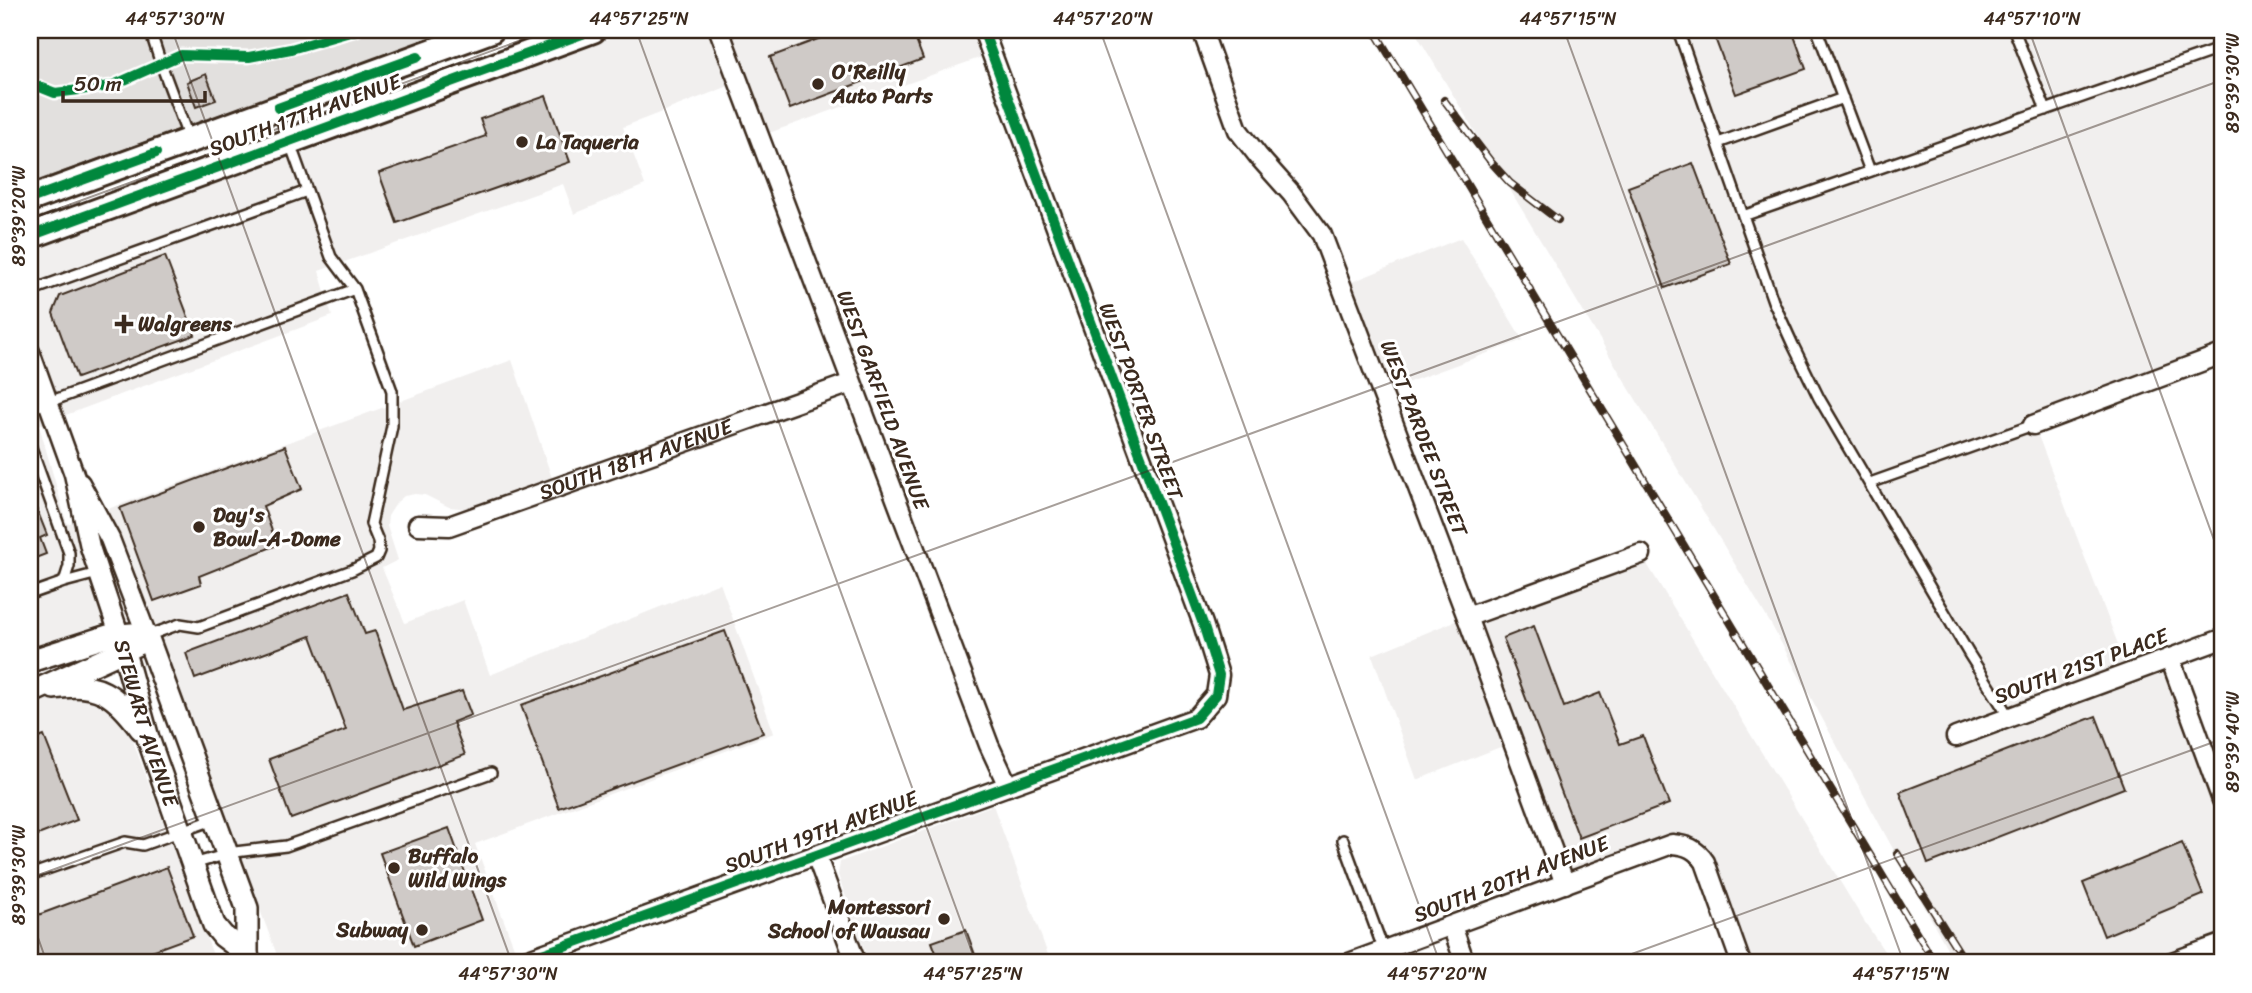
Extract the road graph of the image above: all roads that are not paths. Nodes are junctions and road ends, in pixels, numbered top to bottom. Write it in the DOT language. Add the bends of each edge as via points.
graph roads {
  1 [pos="150,30"];
  2 [pos="491,30"];
  3 [pos="593,30"];
  4 [pos="719,30"];
  5 [pos="983,30"];
  6 [pos="1202,30"];
  7 [pos="1678,30"];
  8 [pos="1817,30"];
  9 [pos="2014,30"];
  10 [pos="2222,48"];
  11 [pos="1843,98"];
  12 [pos="278,108"];
  13 [pos="2046,110"];
  14 [pos="190,140"];
  15 [pos="289,141"];
  16 [pos="1718,143"];
  17 [pos="1870,171"];
  18 [pos="307,191"];
  19 [pos="30,199"];
  20 [pos="1743,216"];
  21 [pos="30,236"];
  22 [pos="355,289"];
  23 [pos="30,291"];
  24 [pos="30,352"];
  25 [pos="2222,354"];
  26 [pos="851,383"];
  27 [pos="48,403"];
  28 [pos="30,409"];
  29 [pos="2034,425"];
  30 [pos="30,445"];
  31 [pos="74,474"];
  32 [pos="1870,484"];
  33 [pos="418,525"];
  34 [pos="1642,554"];
  35 [pos="98,573"];
  36 [pos="59,583"];
  37 [pos="30,594"];
  38 [pos="1467,617"];
  39 [pos="147,636"];
  40 [pos="2222,639"];
  41 [pos="121,643"];
  42 [pos="2170,658"];
  43 [pos="30,661"];
  44 [pos="36,691"];
  45 [pos="2009,717"];
  46 [pos="1956,737"];
  47 [pos="148,738"];
  48 [pos="1133,741"];
  49 [pos="491,773"];
  50 [pos="1008,786"];
  51 [pos="2221,795"];
  52 [pos="215,819"];
  53 [pos="180,832"];
  54 [pos="1343,840"];
  55 [pos="228,854"];
  56 [pos="816,855"];
  57 [pos="192,865"];
  58 [pos="30,875"];
  59 [pos="1565,884"];
  60 [pos="1452,926"];
  61 [pos="2222,944"];
  62 [pos="1384,951"];
  63 [pos="248,959"];
  64 [pos="535,960"];
  65 [pos="220,963"];
  66 [pos="856,963"];
  67 [pos="1349,963"];
  68 [pos="1465,963"];
  69 [pos="1741,963"];
  70 [pos="2169,963"];
  1 -- 14 [label="lane"];
  2 -- 12 [label="main road, SOUTH 17TH AVENUE"];
  3 -- 15 [label="main road, SOUTH 17TH AVENUE"];
  4 -- 26 [label="street, WEST GARFIELD AVENUE"];
  5 -- 48 [label="street, WEST PORTER STREET" via="1219,676 1216,695 1196,718"];
  6 -- 38 [label="street, WEST PARDEE STREET" via="1238,130 1322,235"];
  7 -- 16 [label="lane"];
  8 -- 11 [label="lane"];
  9 -- 13 [label="lane"];
  10 -- 13 [label="lane"];
  11 -- 16 [label="lane"];
  11 -- 17 [label="lane"];
  12 -- 14 [label="main road, SOUTH 17TH AVENUE"];
  12 -- 15 [label="lane"];
  13 -- 17 [label="lane"];
  14 -- 19 [label="main road, SOUTH 17TH AVENUE"];
  15 -- 18 [label="lane"];
  15 -- 21 [label="main road, SOUTH 17TH AVENUE"];
  16 -- 20 [label="lane"];
  17 -- 20 [label="lane"];
  18 -- 22 [label="lane" via="331,257"];
  18 -- 23 [label="lane"];
  20 -- 32 [label="lane" via="1793,345"];
  22 -- 27 [label="lane"];
  22 -- 39 [label="lane" via="392,391 392,426 371,524 378,541 376,558 199,627 180,624"];
  24 -- 27 [label="street, STEWART AVENUE"];
  25 -- 29 [label="street"];
  26 -- 33 [label="street, SOUTH 18TH AVENUE" via="449,526"];
  26 -- 50 [label="street, WEST GARFIELD AVENUE"];
  27 -- 28 [label="lane"];
  27 -- 31 [label="street, STEWART AVENUE"];
  29 -- 32 [label="lane"];
  30 -- 36 [label="lane" via="69,553 69,566"];
  31 -- 35 [label="street, STEWART AVENUE"];
  31 -- 39 [label="street, STEWART AVENUE" via="110,539"];
  32 -- 45 [label="lane"];
  34 -- 38 [label="street"];
  35 -- 36 [label="lane"];
  35 -- 41 [label="street, STEWART AVENUE"];
  36 -- 37 [label="lane"];
  38 -- 59 [label="street, WEST PARDEE STREET"];
  39 -- 41 [label="street"];
  39 -- 52 [label="street, STEWART AVENUE"];
  40 -- 42 [label="street, SOUTH 21ST PLACE"];
  41 -- 43 [label="street"];
  41 -- 44 [label="street"];
  41 -- 47 [label="street, STEWART AVENUE"];
  42 -- 45 [label="street, SOUTH 21ST PLACE"];
  42 -- 51 [label="street"];
  44 -- 47 [label="street" via="75,685 103,690"];
  45 -- 46 [label="street, SOUTH 21ST PLACE"];
  47 -- 53 [label="street, STEWART AVENUE"];
  48 -- 50 [label="street, SOUTH 19TH AVENUE"];
  49 -- 55 [label="lane" via="286,846"];
  50 -- 56 [label="street, SOUTH 19TH AVENUE"];
  52 -- 53 [label="lane"];
  52 -- 55 [label="street, STEWART AVENUE"];
  53 -- 57 [label="street, STEWART AVENUE"];
  53 -- 58 [label="lane" via="143,845 125,842"];
  54 -- 62 [label="lane"];
  55 -- 57 [label="lane"];
  55 -- 63 [label="street, STEWART AVENUE" via="248,911"];
  56 -- 64 [label="street, SOUTH 19TH AVENUE"];
  56 -- 66 [label="street"];
  57 -- 63 [label="street, STEWART AVENUE" via="216,928"];
  59 -- 60 [label="street, SOUTH 20TH AVENUE"];
  59 -- 69 [label="street, SOUTH 20TH AVENUE" via="1660,847 1690,847 1705,862"];
  60 -- 62 [label="street, SOUTH 20TH AVENUE"];
  60 -- 68 [label="street"];
  61 -- 70 [label="street"];
  62 -- 67 [label="street, SOUTH 20TH AVENUE"];
  63 -- 65 [label="lane"];
}
